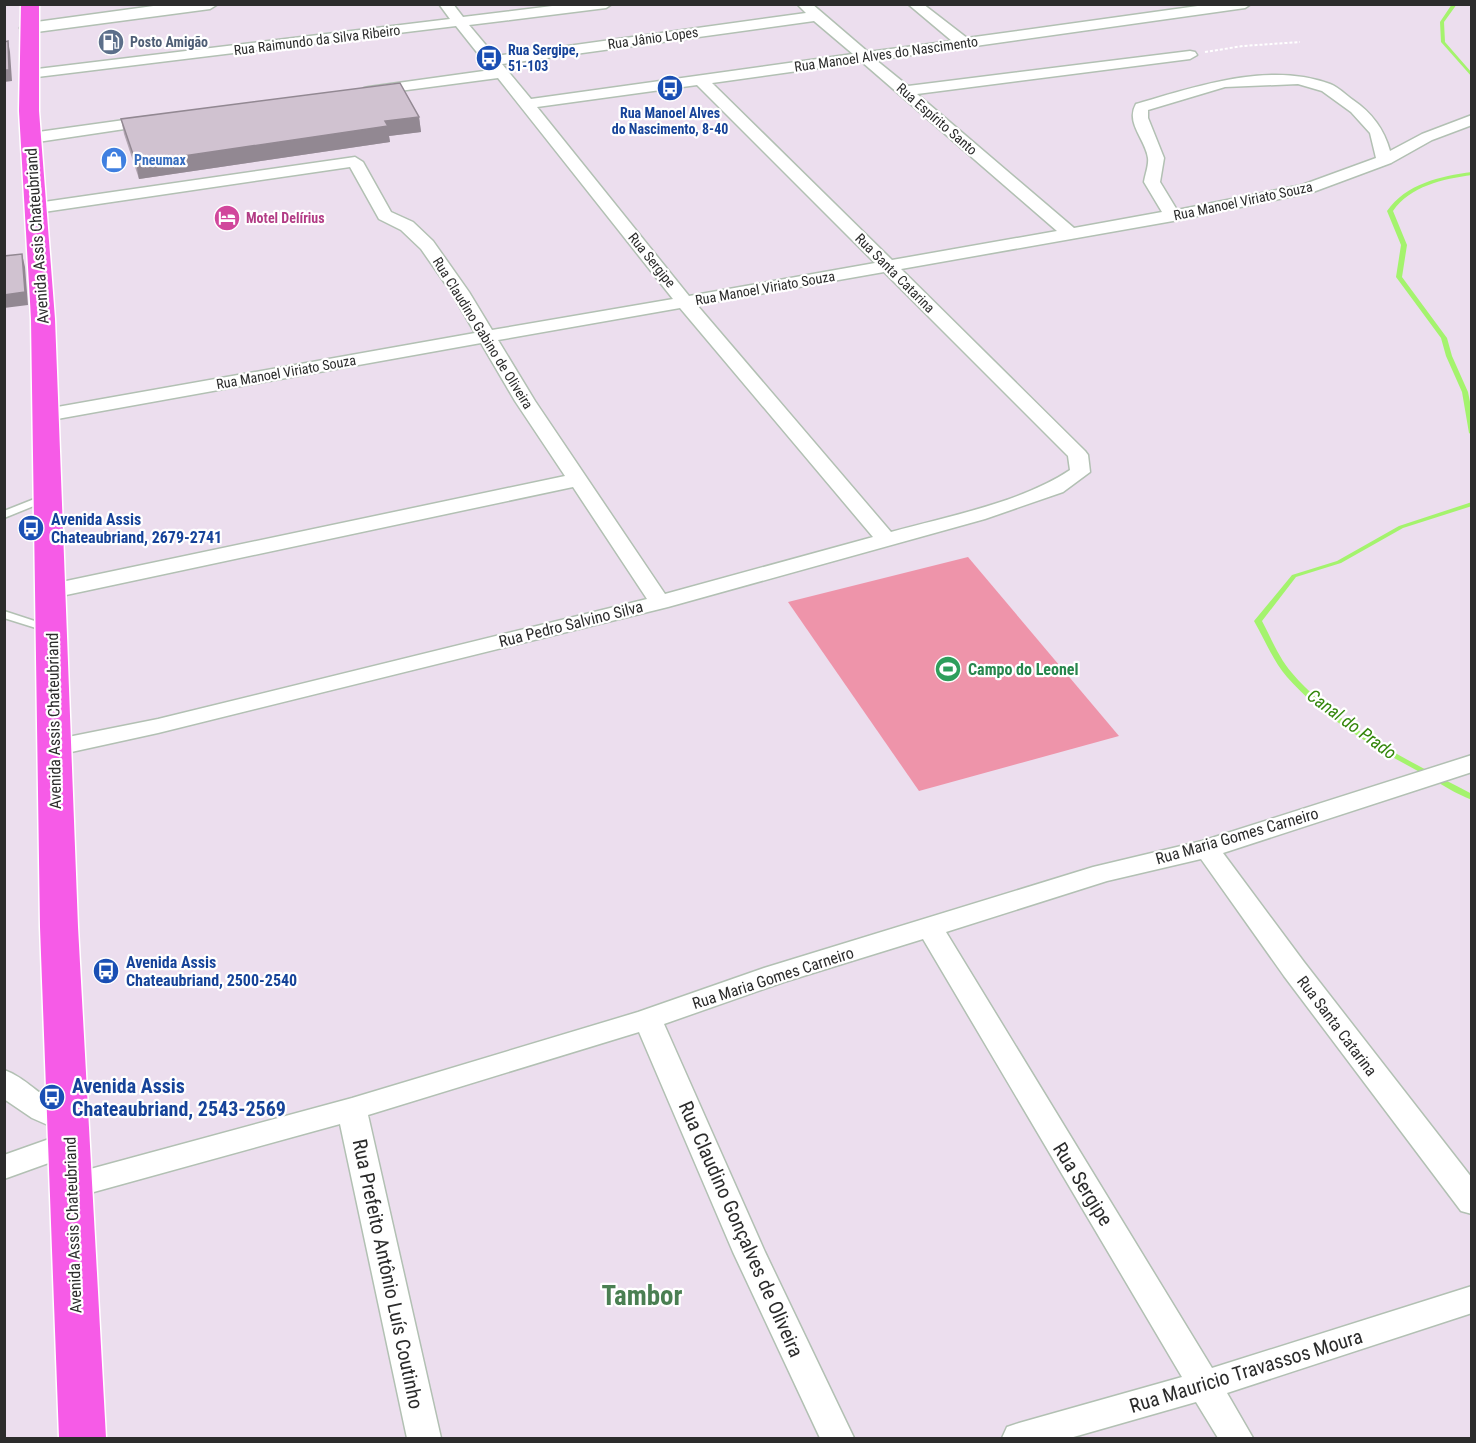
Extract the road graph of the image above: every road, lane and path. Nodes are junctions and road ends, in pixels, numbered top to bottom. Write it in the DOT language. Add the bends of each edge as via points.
graph roads {
  1 [pos="210,4"];
  2 [pos="445,4"];
  3 [pos="606,4"];
  4 [pos="803,4"];
  5 [pos="914,4"];
  6 [pos="1245,4"];
  7 [pos="80,13"];
  8 [pos="29,16"];
  9 [pos="817,16"];
  10 [pos="459,23"];
  11 [pos="1300,42"];
  12 [pos="964,43"];
  13 [pos="1190,55"];
  14 [pos="864,57"];
  15 [pos="490,61"];
  16 [pos="501,73"];
  17 [pos="29,74"];
  18 [pos="701,80"];
  19 [pos="904,91"];
  20 [pos="360,93"];
  21 [pos="527,104"];
  22 [pos="172,118"];
  23 [pos="1472,119"];
  24 [pos="31,138"];
  25 [pos="1385,160"];
  26 [pos="36,208"];
  27 [pos="1173,216"];
  28 [pos="1071,234"];
  29 [pos="888,266"];
  30 [pos="685,302"];
  31 [pos="486,337"];
  32 [pos="46,415"];
  33 [pos="1080,472"];
  34 [pos="578,480"];
  35 [pos="47,497"];
  36 [pos="4,515"];
  37 [pos="886,539"];
  38 [pos="52,591"];
  39 [pos="660,602"];
  40 [pos="4,614"];
  41 [pos="53,630"];
  42 [pos="53,748"];
  43 [pos="1465,765"];
  44 [pos="1207,849"];
  45 [pos="930,929"];
  46 [pos="648,1019"];
  47 [pos="4,1081"];
  48 [pos="352,1110"];
  49 [pos="70,1150"];
  50 [pos="4,1167"];
  51 [pos="1472,1202"];
  52 [pos="1472,1299"];
  53 [pos="1206,1385"];
  54 [pos="83,1438"];
  55 [pos="424,1438"];
  56 [pos="837,1438"];
  57 [pos="1019,1438"];
  58 [pos="1236,1438"];
  1 -- 7 [label="street"];
  2 -- 10 [label="street, Rua Sergipe"];
  3 -- 10 [label="street, Rua Raimundo da Silva Ribeiro"];
  4 -- 9 [label="street, Rua Espírito Santo"];
  5 -- 12 [label="street"];
  6 -- 12 [label="street, Rua Manoel Alves do Nascimento"];
  7 -- 8 [label="street"];
  8 -- 17 [label="main road, Avenida Assis Chateubriand"];
  9 -- 14 [label="street, Rua Espírito Santo"];
  9 -- 15 [label="street, Rua Jânio Lopes"];
  10 -- 15 [label="street, Rua Sergipe"];
  10 -- 17 [label="street, Rua Raimundo da Silva Ribeiro"];
  11 -- 13 [label="path"];
  12 -- 14 [label="street, Rua Manoel Alves do Nascimento"];
  13 -- 19 [label="street"];
  14 -- 18 [label="street, Rua Manoel Alves do Nascimento"];
  14 -- 19 [label="street, Rua Espírito Santo"];
  15 -- 16 [label="street, Rua Sergipe"];
  16 -- 20 [label="street"];
  16 -- 21 [label="street, Rua Sergipe"];
  17 -- 24 [label="main road, Avenida Assis Chateubriand"];
  18 -- 21 [label="street, Rua Manoel Alves do Nascimento"];
  18 -- 29 [label="street, Rua Santa Catarina"];
  19 -- 28 [label="street, Rua Espírito Santo"];
  21 -- 30 [label="street, Rua Sergipe"];
  22 -- 24 [label="street"];
  23 -- 25 [label="street, Rua Manoel Viriato Souza"];
  24 -- 26 [label="main road, Avenida Assis Chateubriand"];
  25 -- 27 [label="street, Rua Manoel Viriato Souza" via="1307,189"];
  25 -- 27 [label="street" via="1377,132 1356,109 1327,88 1298,80 1224,83 1141,107 1140,118 1156,158 1152,182"];
  26 -- 31 [label="street, Rua Claudino Gabino de Oliveira" via="355,162 386,215 407,226 427,245"];
  26 -- 32 [label="main road, Avenida Assis Chateubriand"];
  27 -- 28 [label="street, Rua Manoel Viriato Souza"];
  28 -- 29 [label="street, Rua Manoel Viriato Souza"];
  29 -- 30 [label="street, Rua Manoel Viriato Souza"];
  29 -- 33 [label="street, Rua Santa Catarina" via="1078,455"];
  30 -- 31 [label="street, Rua Manoel Viriato Souza"];
  30 -- 37 [label="street, Rua Sergipe"];
  31 -- 32 [label="street, Rua Manoel Viriato Souza"];
  31 -- 34 [label="street, Rua Claudino Gabino de Oliveira"];
  32 -- 35 [label="main road, Avenida Assis Chateubriand"];
  33 -- 37 [label="street, Rua Pedro Salvino Silva" via="1056,488"];
  34 -- 38 [label="street"];
  34 -- 39 [label="street, Rua Claudino Gabino de Oliveira"];
  35 -- 36 [label="lane"];
  35 -- 38 [label="main road, Avenida Assis Chateubriand"];
  37 -- 39 [label="street, Rua Pedro Salvino Silva"];
  38 -- 41 [label="main road, Avenida Assis Chateubriand"];
  39 -- 42 [label="street, Rua Pedro Salvino Silva" via="158,726"];
  40 -- 41 [label="lane"];
  41 -- 42 [label="main road, Avenida Assis Chateubriand"];
  42 -- 49 [label="main road, Avenida Assis Chateubriand"];
  43 -- 44 [label="street, Rua Maria Gomes Carneiro"];
  44 -- 45 [label="street, Rua Maria Gomes Carneiro" via="1102,873"];
  44 -- 51 [label="street, Rua Santa Catarina"];
  45 -- 46 [label="street, Rua Maria Gomes Carneiro" via="774,975"];
  45 -- 53 [label="street, Rua Sergipe"];
  46 -- 48 [label="street, Rua Maria Gomes Carneiro"];
  46 -- 56 [label="street, Rua Claudino Gonçalves de Oliveira" via="749,1252"];
  47 -- 49 [label="street" via="45,1114"];
  48 -- 49 [label="street, Rua Maria Gomes Carneiro"];
  48 -- 55 [label="street, Rua Prefeito Antônio Luís Coutinho"];
  49 -- 50 [label="street, Rua Maria Gomes Carneiro"];
  49 -- 54 [label="main road, Avenida Assis Chateubriand"];
  52 -- 53 [label="street, Rua Mauricio Travassos Moura"];
  53 -- 57 [label="street, Rua Mauricio Travassos Moura"];
  53 -- 58 [label="street, Rua Sergipe"];
}
